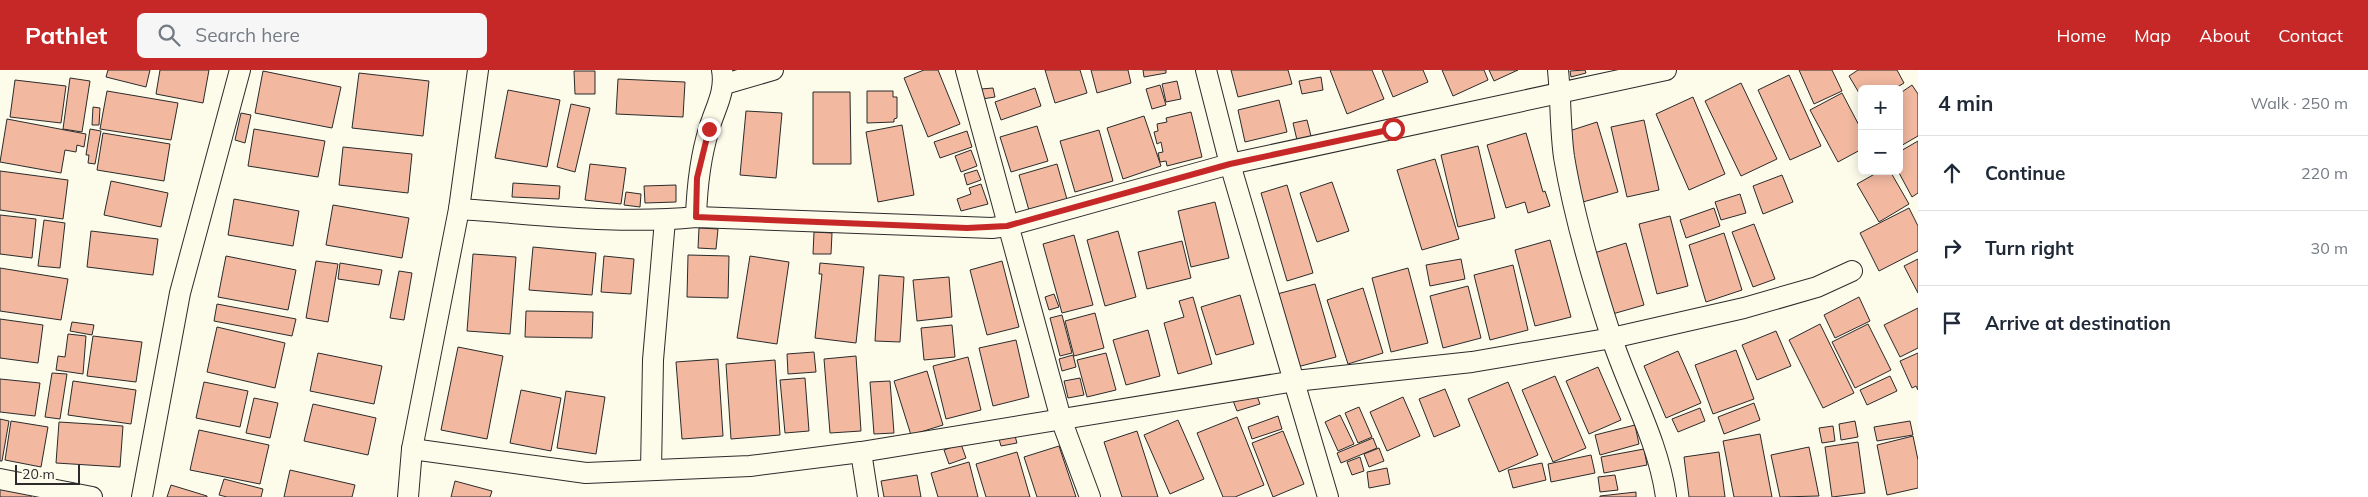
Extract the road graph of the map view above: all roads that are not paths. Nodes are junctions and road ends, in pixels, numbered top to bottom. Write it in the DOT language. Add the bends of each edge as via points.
graph roads {
  1 [pos="240,70"];
  2 [pos="478,70"];
  3 [pos="773,70"];
  4 [pos="966,70"];
  5 [pos="1206,70"];
  6 [pos="1558,70"];
  7 [pos="1666,70"];
  8 [pos="724,77"];
  9 [pos="1561,93"];
  10 [pos="1230,164"];
  11 [pos="458,209"];
  12 [pos="696,217"];
  13 [pos="665,220"];
  14 [pos="1007,226"];
  15 [pos="1852,272"];
  16 [pos="1612,338"];
  17 [pos="1295,381"];
  18 [pos="1061,419"];
  19 [pos="412,449"];
  20 [pos="861,452"];
  21 [pos="651,470"];
  22 [pos="0,479"];
  23 [pos="92,497"];
  24 [pos="142,497"];
  25 [pos="408,497"];
  26 [pos="868,497"];
  27 [pos="1090,497"];
  28 [pos="1328,497"];
  29 [pos="1666,497"];
  1 -- 24 [label="street" via="180,293"];
  2 -- 11 [label="street"];
  3 -- 8 [label="street"];
  4 -- 14 [label="street"];
  5 -- 10 [label="street"];
  6 -- 9 [label="street"];
  7 -- 9 [label="street"];
  8 -- 12 [label="street" via="697,178"];
  9 -- 10 [label="street"];
  9 -- 16 [label="street" via="1564,156 1580,231"];
  10 -- 14 [label="street"];
  10 -- 17 [label="street"];
  11 -- 13 [label="street"];
  11 -- 19 [label="street"];
  12 -- 13 [label="street"];
  12 -- 14 [label="street" via="967,228"];
  13 -- 21 [label="street" via="652,360"];
  14 -- 18 [label="street"];
  15 -- 16 [label="street" via="1817,287 1753,305"];
  16 -- 17 [label="street" via="1472,362"];
  16 -- 29 [label="street" via="1662,468"];
  17 -- 18 [label="street"];
  17 -- 28 [label="street"];
  18 -- 20 [label="street"];
  18 -- 27 [label="street"];
  19 -- 21 [label="street" via="586,472"];
  19 -- 25 [label="street"];
  20 -- 21 [label="street" via="750,466"];
  20 -- 26 [label="street"];
  22 -- 23 [label="street"];
}
